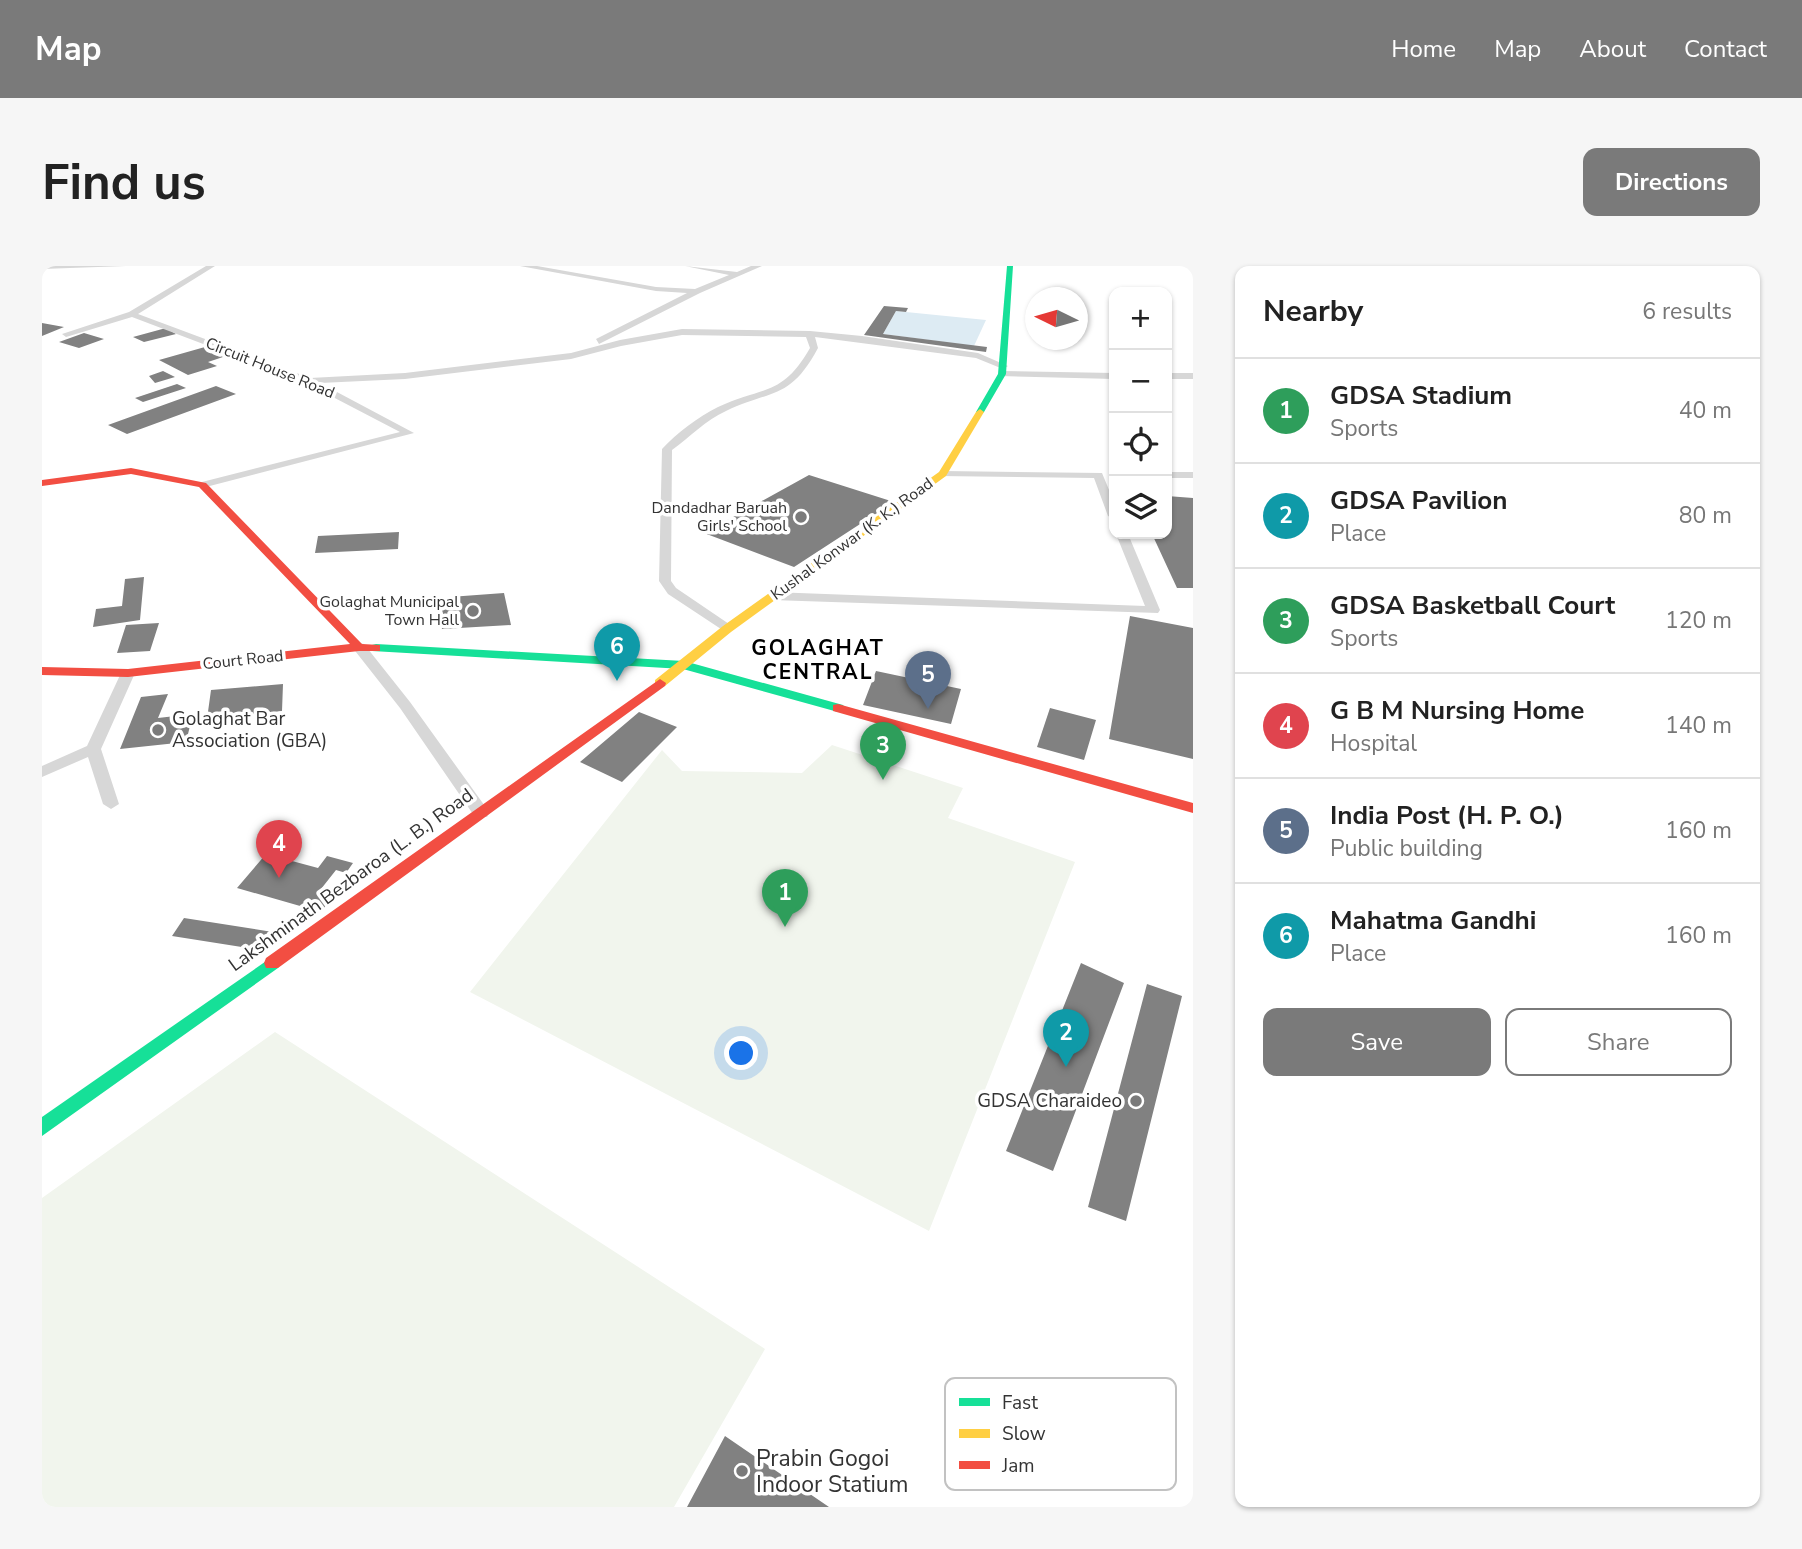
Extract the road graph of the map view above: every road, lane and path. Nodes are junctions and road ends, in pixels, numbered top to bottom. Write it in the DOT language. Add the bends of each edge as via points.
graph roads {
  1 [pos="122,266"];
  2 [pos="211,266"];
  3 [pos="524,266"];
  4 [pos="689,266"];
  5 [pos="758,266"];
  6 [pos="1010,266"];
  7 [pos="42,267"];
  8 [pos="738,274"];
  9 [pos="696,291"];
  10 [pos="132,314"];
  11 [pos="66,334"];
  12 [pos="810,334"];
  13 [pos="571,356"];
  14 [pos="1003,364"];
  15 [pos="1109,375"];
  16 [pos="1172,376"];
  17 [pos="1193,376"];
  18 [pos="309,381"];
  19 [pos="943,474"];
  20 [pos="1098,475"];
  21 [pos="1109,475"];
  22 [pos="1172,475"];
  23 [pos="1193,475"];
  24 [pos="42,483"];
  25 [pos="202,485"];
  26 [pos="1109,503"];
  27 [pos="1124,539"];
  28 [pos="772,596"];
  29 [pos="726,629"];
  30 [pos="359,647"];
  31 [pos="684,665"];
  32 [pos="42,671"];
  33 [pos="128,673"];
  34 [pos="93,749"];
  35 [pos="42,772"];
  36 [pos="111,804"];
  37 [pos="1193,808"];
  38 [pos="481,813"];
  39 [pos="42,1128"];
  1 -- 7 [label="street"];
  2 -- 10 [label="street"];
  3 -- 9 [label="street" via="656,289"];
  4 -- 8 [label="street"];
  5 -- 8 [label="street"];
  6 -- 14 [label="main road, Kushal Konwar (K. K.) Road"];
  8 -- 9 [label="street"];
  9 -- 13 [label="street"];
  10 -- 11 [label="street"];
  10 -- 18 [label="street, Circuit House Road"];
  12 -- 13 [label="street" via="681,332"];
  12 -- 14 [label="street" via="978,356"];
  12 -- 29 [label="street" via="814,348 805,367 783,390 723,409 667,449 665,581 672,591"];
  13 -- 18 [label="street" via="405,376"];
  14 -- 15 [label="street"];
  14 -- 19 [label="main road, Kushal Konwar (K. K.) Road"];
  16 -- 17 [label="street"];
  18 -- 25 [label="street, Circuit House Road" via="409,433"];
  19 -- 20 [label="street"];
  19 -- 28 [label="main road, Kushal Konwar (K. K.) Road"];
  20 -- 21 [label="street"];
  20 -- 26 [label="street"];
  22 -- 23 [label="street"];
  24 -- 25 [label="main road" via="131,471"];
  25 -- 30 [label="main road"];
  27 -- 28 [label="street" via="1153,610"];
  28 -- 29 [label="main road, Kushal Konwar (K. K.) Road"];
  29 -- 31 [label="main road, Kushal Konwar (K. K.) Road"];
  30 -- 31 [label="main road, Court Road"];
  30 -- 33 [label="main road, Court Road"];
  30 -- 38 [label="street"];
  31 -- 37 [label="main road, Court Road"];
  31 -- 38 [label="main road, Lakshminath Bezbaroa (L. B.) Road"];
  32 -- 33 [label="main road, Court Road"];
  33 -- 34 [label="street"];
  34 -- 35 [label="street"];
  34 -- 36 [label="street"];
  38 -- 39 [label="main road, Lakshminath Bezbaroa (L. B.) Road"];
}
